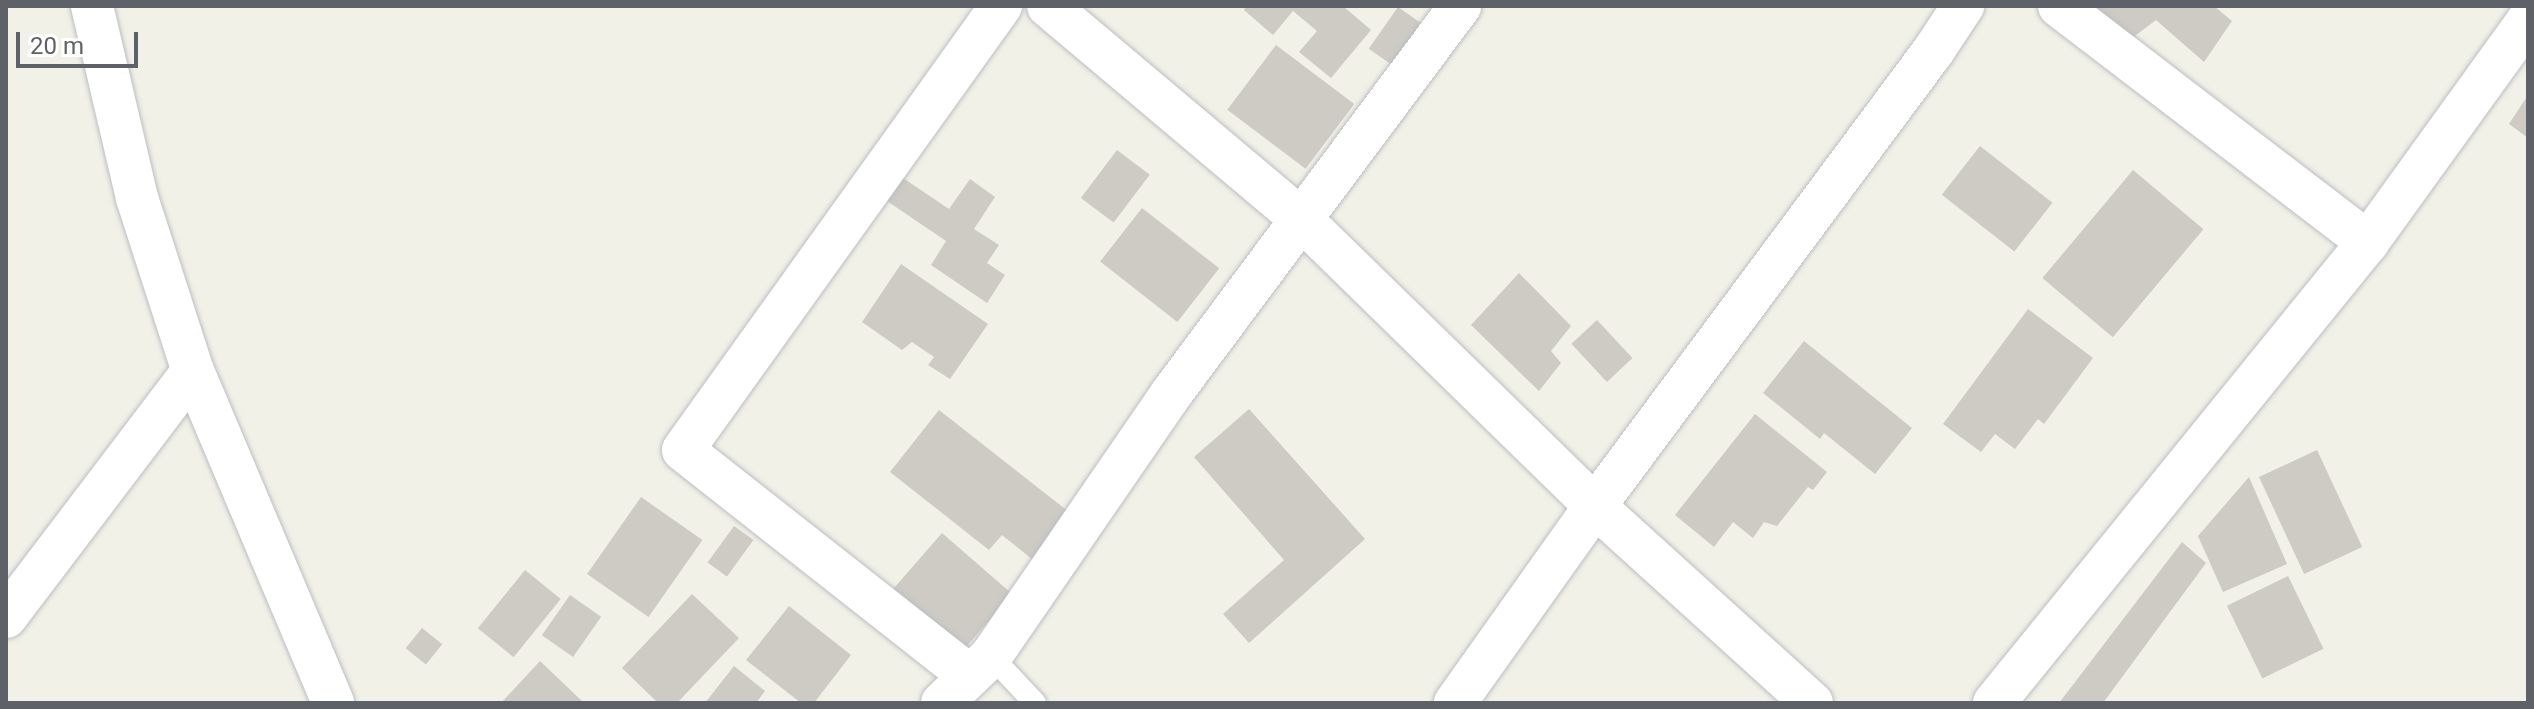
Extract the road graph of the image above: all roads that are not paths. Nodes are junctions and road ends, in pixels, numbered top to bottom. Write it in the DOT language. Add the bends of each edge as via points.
graph roads {
  1 [pos="92,6"];
  2 [pos="1001,6"];
  3 [pos="1048,6"];
  4 [pos="1460,6"];
  5 [pos="1963,6"];
  6 [pos="2059,6"];
  7 [pos="2528,20"];
  8 [pos="1303,221"];
  9 [pos="2368,242"];
  10 [pos="193,371"];
  11 [pos="1595,506"];
  12 [pos="6,617"];
  13 [pos="968,678"];
  14 [pos="333,703"];
  15 [pos="1035,703"];
  16 [pos="1455,703"];
  17 [pos="1812,703"];
  18 [pos="1994,703"];
  1 -- 10 [label="street" via="137,198"];
  2 -- 13 [label="street" via="683,450"];
  3 -- 8 [label="street"];
  4 -- 8 [label="street"];
  5 -- 11 [label="street"];
  6 -- 9 [label="street"];
  7 -- 9 [label="street"];
  8 -- 11 [label="street"];
  8 -- 13 [label="street" via="1171,394"];
  9 -- 18 [label="street"];
  10 -- 12 [label="street"];
  10 -- 14 [label="street"];
  11 -- 16 [label="street"];
  11 -- 17 [label="street"];
  13 -- 15 [label="lane"];
}
